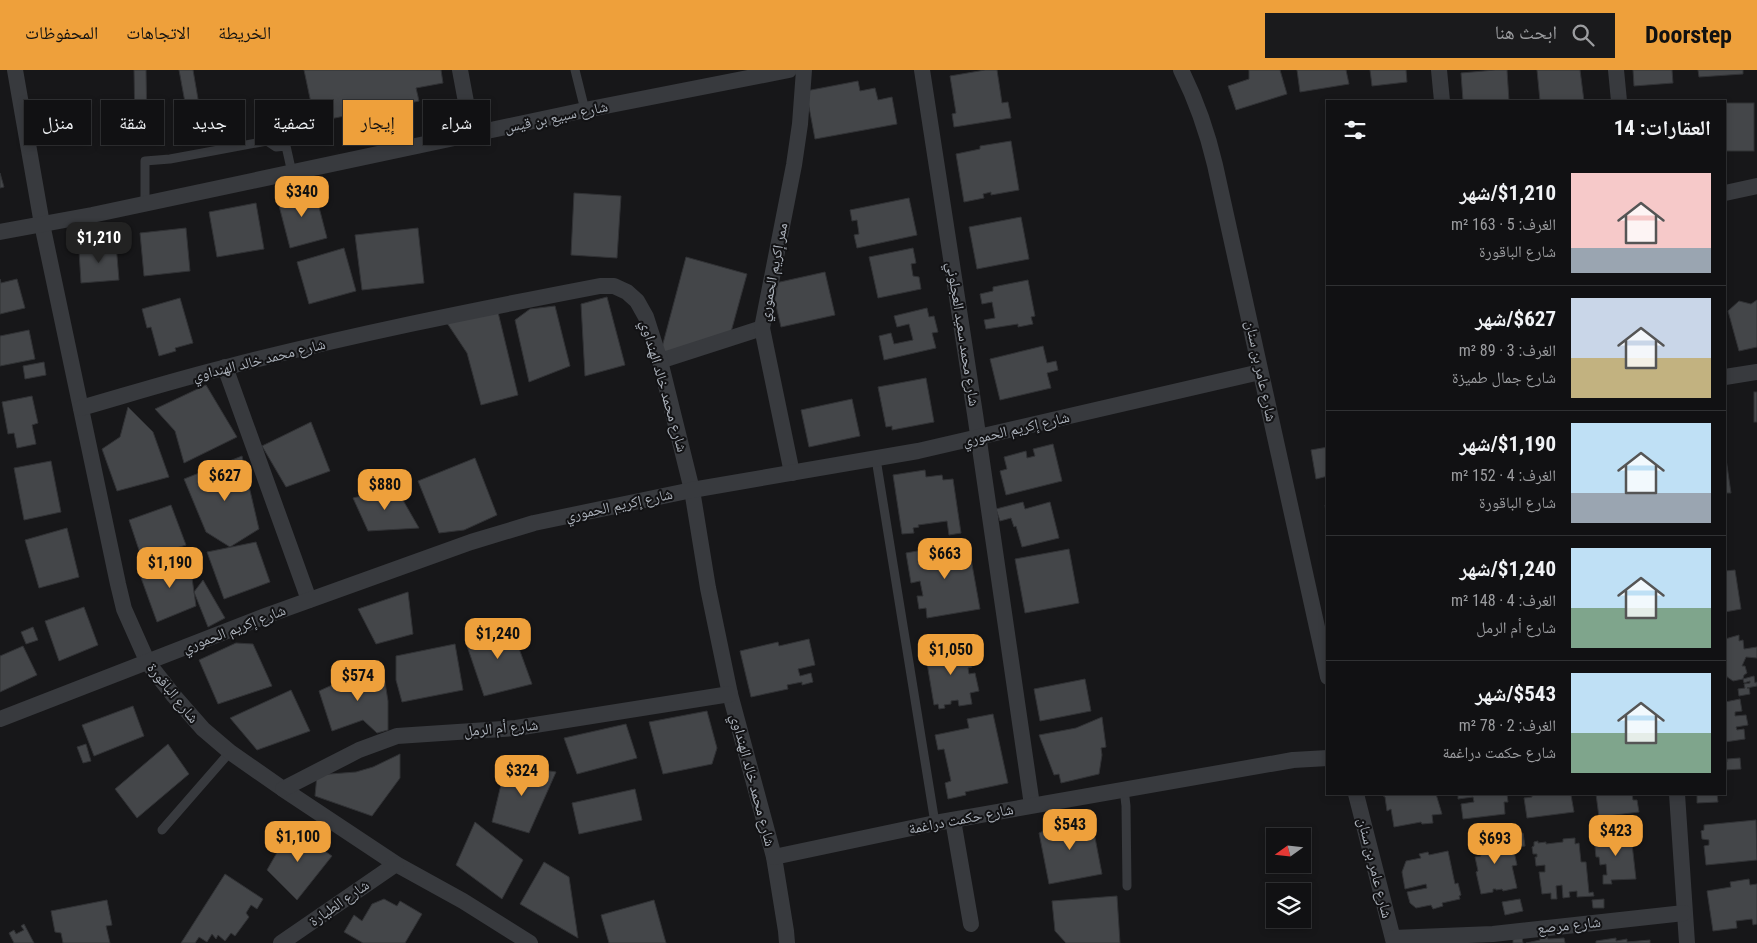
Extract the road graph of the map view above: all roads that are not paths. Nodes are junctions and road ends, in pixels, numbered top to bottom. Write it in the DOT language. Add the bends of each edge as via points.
graph roads {
  1 [pos="15,70"];
  2 [pos="460,70"];
  3 [pos="575,70"];
  4 [pos="789,70"];
  5 [pos="804,70"];
  6 [pos="922,70"];
  7 [pos="1180,70"];
  8 [pos="1439,70"];
  9 [pos="1616,70"];
  10 [pos="466,100"];
  11 [pos="1442,100"];
  12 [pos="1619,100"];
  13 [pos="585,110"];
  14 [pos="490,130"];
  15 [pos="423,144"];
  16 [pos="292,172"];
  17 [pos="1757,186"];
  18 [pos="1726,193"];
  19 [pos="145,204"];
  20 [pos="42,224"];
  21 [pos="0,232"];
  22 [pos="762,328"];
  23 [pos="660,361"];
  24 [pos="226,367"];
  25 [pos="1260,372"];
  26 [pos="1757,372"];
  27 [pos="1726,377"];
  28 [pos="81,408"];
  29 [pos="978,437"];
  30 [pos="876,459"];
  31 [pos="792,473"];
  32 [pos="692,490"];
  33 [pos="309,600"];
  34 [pos="148,663"];
  35 [pos="1326,668"];
  36 [pos="730,694"];
  37 [pos="0,719"];
  38 [pos="230,752"];
  39 [pos="1326,758"];
  40 [pos="282,789"];
  41 [pos="1124,789"];
  42 [pos="1356,795"];
  43 [pos="1677,795"];
  44 [pos="1032,806"];
  45 [pos="953,820"];
  46 [pos="935,823"];
  47 [pos="162,830"];
  48 [pos="774,857"];
  49 [pos="396,864"];
  50 [pos="1127,886"];
  51 [pos="1684,913"];
  52 [pos="971,924"];
  53 [pos="1494,938"];
  54 [pos="1393,941"];
  55 [pos="281,943"];
  56 [pos="530,943"];
  57 [pos="787,943"];
  58 [pos="1687,943"];
  1 -- 20 [label="street, شارع الباقورة"];
  2 -- 10 [label="street"];
  3 -- 13 [label="lane"];
  4 -- 13 [label="street, شارع سبيع بن قيس"];
  5 -- 22 [label="street, ممر إكريم الحموري" via="794,165"];
  6 -- 29 [label="street, شارع محمد سعيد العجلوني"];
  7 -- 25 [label="street, شارع عامر بن سنان" via="1205,126"];
  8 -- 11 [label="street"];
  9 -- 12 [label="street"];
  13 -- 14 [label="street, شارع سبيع بن قيس"];
  15 -- 16 [label="street, شارع سبيع بن قيس"];
  16 -- 19 [label="street, شارع سبيع بن قيس"];
  16 -- 19 [label="lane" via="286,146 276,148 267,141 170,160 145,161"];
  17 -- 18 [label="street"];
  19 -- 20 [label="street, شارع سبيع بن قيس"];
  20 -- 21 [label="street, شارع سبيع بن قيس"];
  20 -- 28 [label="street, شارع الباقورة"];
  22 -- 23 [label="street"];
  22 -- 31 [label="street, ممر إكريم الحموري"];
  23 -- 24 [label="street, شارع محمد خالد الهنداوي" via="646,317 637,301 614,286 600,286 325,342"];
  23 -- 32 [label="street, شارع محمد خالد الهنداوي"];
  24 -- 28 [label="street, شارع محمد خالد الهنداوي"];
  24 -- 33 [label="street"];
  25 -- 29 [label="street, شارع إكريم الحموري"];
  25 -- 35 [label="street, شارع عامر بن سنان"];
  26 -- 27 [label="street"];
  28 -- 34 [label="street, شارع الباقورة" via="124,609"];
  29 -- 30 [label="street, شارع إكريم الحموري"];
  29 -- 44 [label="street, شارع محمد سعيد العجلوني"];
  30 -- 31 [label="street, شارع إكريم الحموري"];
  30 -- 46 [label="lane"];
  31 -- 32 [label="street, شارع إكريم الحموري"];
  32 -- 33 [label="street, شارع إكريم الحموري" via="498,533"];
  32 -- 36 [label="street, شارع محمد خالد الهنداوي"];
  33 -- 34 [label="street, شارع إكريم الحموري"];
  34 -- 37 [label="street, شارع إكريم الحموري"];
  34 -- 38 [label="street, شارع الباقورة" via="203,729"];
  36 -- 40 [label="street, شارع أم الرمل" via="516,728 397,736 359,750"];
  36 -- 48 [label="street, شارع محمد خالد الهنداوي"];
  38 -- 40 [label="street, شارع الباقورة"];
  38 -- 47 [label="lane"];
  39 -- 41 [label="street, شارع حكمت دراغمة" via="1293,760"];
  40 -- 49 [label="street, شارع الباقورة"];
  41 -- 44 [label="street, شارع حكمت دراغمة"];
  41 -- 50 [label="lane"];
  42 -- 54 [label="street, شارع عامر بن سنان"];
  43 -- 51 [label="street"];
  44 -- 45 [label="street, شارع حكمت دراغمة"];
  45 -- 46 [label="street, شارع حكمت دراغمة"];
  45 -- 52 [label="street"];
  46 -- 48 [label="street, شارع حكمت دراغمة"];
  48 -- 57 [label="street"];
  49 -- 55 [label="street, شارع الطيارة"];
  49 -- 56 [label="street, شارع الباقورة"];
  51 -- 53 [label="street, شارع مرصع"];
  51 -- 58 [label="street"];
  53 -- 54 [label="street, شارع مرصع"];
}
